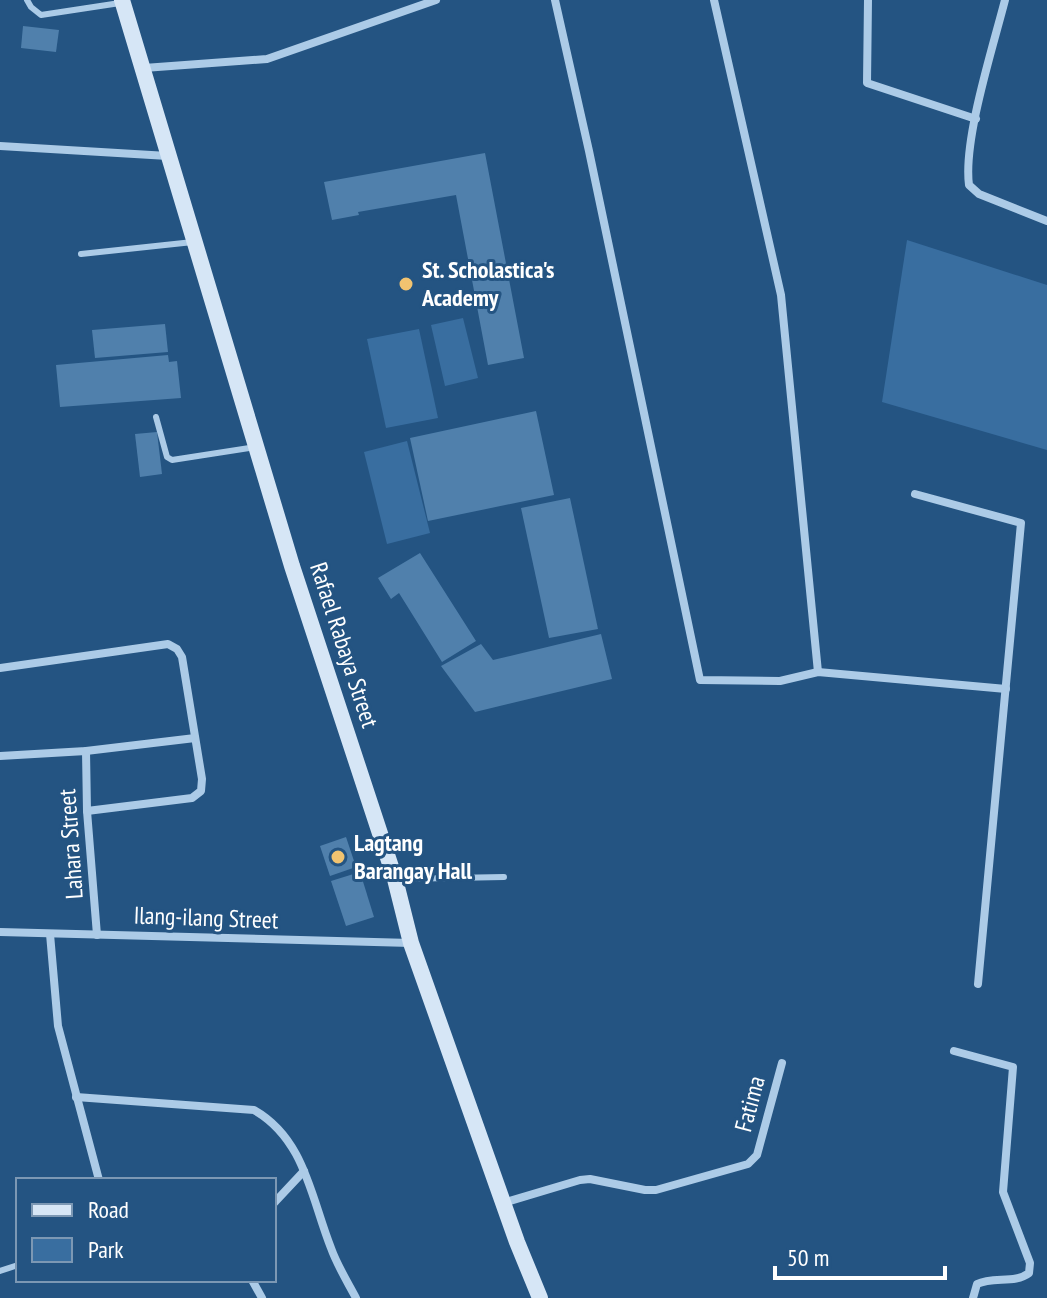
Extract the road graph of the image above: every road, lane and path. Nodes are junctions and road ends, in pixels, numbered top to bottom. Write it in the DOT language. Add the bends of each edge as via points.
graph roads {
  1 [pos="27,0"];
  2 [pos="434,0"];
  3 [pos="555,0"];
  4 [pos="714,0"];
  5 [pos="868,0"];
  6 [pos="1005,0"];
  7 [pos="122,1"];
  8 [pos="144,68"];
  9 [pos="976,119"];
  10 [pos="0,146"];
  11 [pos="168,156"];
  12 [pos="1047,221"];
  13 [pos="196,242"];
  14 [pos="81,254"];
  15 [pos="156,417"];
  16 [pos="256,447"];
  17 [pos="915,494"];
  18 [pos="0,668"];
  19 [pos="818,672"];
  20 [pos="1006,689"];
  21 [pos="195,738"];
  22 [pos="86,751"];
  23 [pos="0,756"];
  24 [pos="87,811"];
  25 [pos="504,877"];
  26 [pos="395,879"];
  27 [pos="0,932"];
  28 [pos="50,934"];
  29 [pos="97,935"];
  30 [pos="411,943"];
  31 [pos="978,984"];
  32 [pos="954,1051"];
  33 [pos="782,1063"];
  34 [pos="76,1097"];
  35 [pos="304,1171"];
  36 [pos="98,1178"];
  37 [pos="276,1201"];
  38 [pos="503,1203"];
  39 [pos="356,1298"];
  40 [pos="540,1298"];
  41 [pos="973,1298"];
  1 -- 7 [label="lane" via="41,15"];
  2 -- 8 [label="street" via="267,59"];
  3 -- 19 [label="street" via="700,680 780,681"];
  4 -- 19 [label="street" via="781,295"];
  5 -- 9 [label="street" via="867,83"];
  6 -- 9 [label="street"];
  7 -- 8 [label="main road, Rafael Rabaya Street"];
  8 -- 11 [label="main road, Rafael Rabaya Street"];
  9 -- 12 [label="street" via="969,185"];
  10 -- 11 [label="street"];
  11 -- 13 [label="main road, Rafael Rabaya Street"];
  13 -- 14 [label="lane"];
  13 -- 16 [label="main road, Rafael Rabaya Street"];
  15 -- 16 [label="lane" via="172,460"];
  16 -- 26 [label="main road, Rafael Rabaya Street"];
  17 -- 20 [label="street" via="1021,523"];
  18 -- 21 [label="street" via="168,644 182,657"];
  19 -- 20 [label="street"];
  20 -- 31 [label="street"];
  21 -- 22 [label="street"];
  21 -- 24 [label="street" via="202,779 201,791 192,798"];
  22 -- 23 [label="street"];
  22 -- 24 [label="street, Lahara Street"];
  24 -- 29 [label="street, Lahara Street"];
  25 -- 26 [label="lane"];
  26 -- 30 [label="main road, Rafael Rabaya Street"];
  27 -- 28 [label="street, Ilang-ilang Street"];
  28 -- 29 [label="street, Ilang-ilang Street"];
  28 -- 34 [label="street" via="58,1026"];
  29 -- 30 [label="street, Ilang-ilang Street"];
  30 -- 38 [label="main road, Rafael Rabaya Street"];
  32 -- 41 [label="street" via="1013,1067 1003,1192 1030,1263 1022,1278 977,1284"];
  33 -- 38 [label="street, Fatima" via="757,1155 748,1164 656,1190 590,1179"];
  34 -- 35 [label="street" via="254,1110 287,1136"];
  34 -- 36 [label="street"];
  35 -- 37 [label="street"];
  35 -- 39 [label="street" via="331,1249"];
  38 -- 40 [label="main road, Rafael Rabaya Street"];
}
